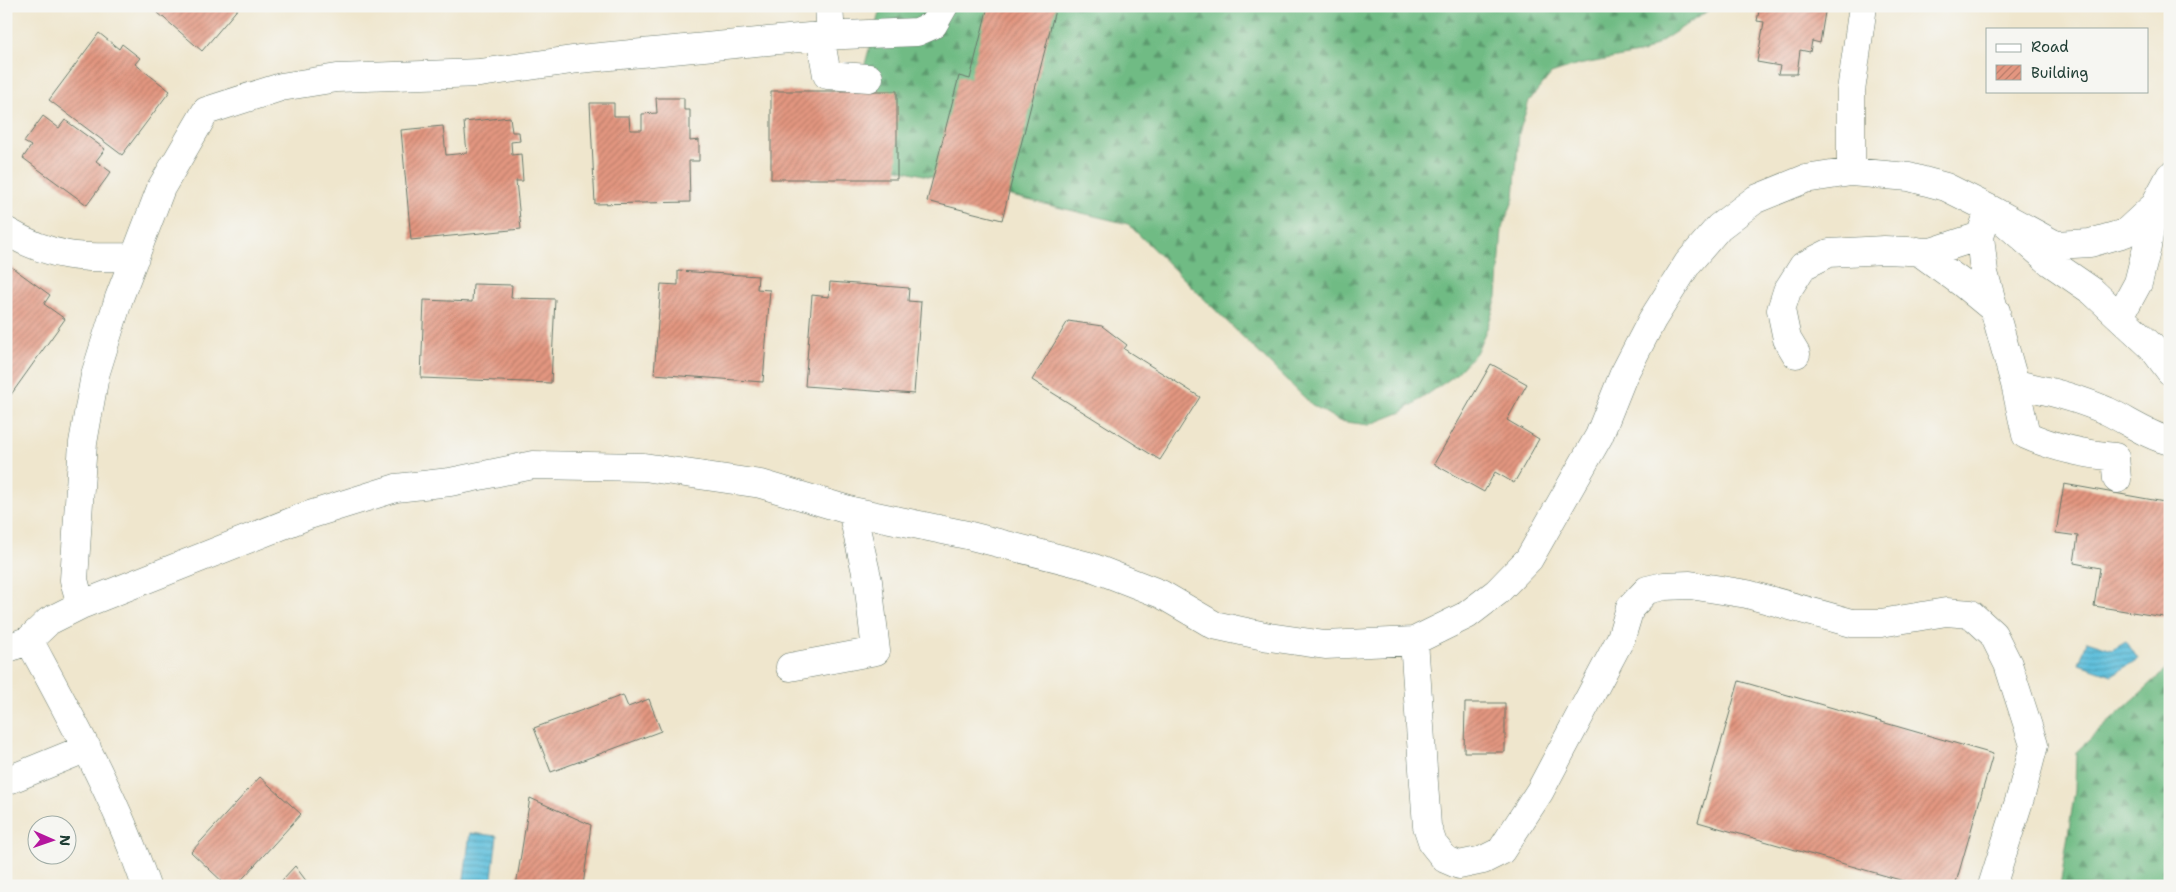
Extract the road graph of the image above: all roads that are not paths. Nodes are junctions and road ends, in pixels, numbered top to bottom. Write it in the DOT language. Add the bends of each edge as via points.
graph roads {
  1 [pos="829,6"];
  2 [pos="944,6"];
  3 [pos="1862,6"];
  4 [pos="826,36"];
  5 [pos="869,78"];
  6 [pos="1851,172"];
  7 [pos="2170,176"];
  8 [pos="2154,206"];
  9 [pos="1990,209"];
  10 [pos="6,231"];
  11 [pos="1980,236"];
  12 [pos="1918,252"];
  13 [pos="135,257"];
  14 [pos="1996,311"];
  15 [pos="2120,316"];
  16 [pos="1796,354"];
  17 [pos="2170,372"];
  18 [pos="2015,384"];
  19 [pos="2170,441"];
  20 [pos="2117,478"];
  21 [pos="852,511"];
  22 [pos="81,605"];
  23 [pos="1414,641"];
  24 [pos="18,645"];
  25 [pos="790,667"];
  26 [pos="87,748"];
  27 [pos="6,781"];
  28 [pos="146,886"];
  29 [pos="1992,886"];
  1 -- 4 [label="street"];
  2 -- 4 [label="street" via="933,25 917,32"];
  3 -- 6 [label="street" via="1851,91"];
  4 -- 5 [label="street" via="827,75"];
  4 -- 13 [label="street" via="579,59 480,73 337,78 246,98 206,111 162,188"];
  6 -- 9 [label="street" via="1918,180 1946,187"];
  6 -- 23 [label="street" via="1805,178 1756,199 1718,227 1688,262 1652,320 1623,376 1599,436 1529,559 1497,592 1467,616"];
  7 -- 8 [label="street"];
  8 -- 9 [label="street" via="2125,233 2090,243 2056,245"];
  8 -- 15 [label="street" via="2138,283"];
  9 -- 11 [label="street"];
  9 -- 15 [label="street" via="2050,262 2092,291"];
  10 -- 13 [label="street" via="58,255"];
  11 -- 12 [label="street" via="1931,252"];
  11 -- 14 [label="street" via="1984,273"];
  12 -- 14 [label="street"];
  12 -- 16 [label="street" via="1829,253 1803,266 1787,291 1781,310 1787,338"];
  13 -- 22 [label="street" via="95,375 83,443 74,580"];
  14 -- 18 [label="street"];
  15 -- 17 [label="street" via="2152,347"];
  18 -- 19 [label="street" via="2046,390 2106,411"];
  18 -- 20 [label="street" via="2026,435 2078,453 2115,457"];
  21 -- 22 [label="street" via="760,484 644,467 533,465 450,482 396,488 306,516"];
  21 -- 23 [label="street" via="968,535 1089,566 1161,594 1214,625 1325,645"];
  21 -- 25 [label="street" via="868,581 876,651"];
  22 -- 24 [label="street" via="49,621"];
  23 -- 29 [label="street" via="1427,826 1433,844 1445,860 1458,865 1483,860 1501,851 1540,791 1621,638 1630,608 1647,590 1690,585 1747,594 1852,623 1882,623 1946,612 1971,614 1993,634 2008,664 2034,745"];
  24 -- 26 [label="street"];
  26 -- 27 [label="street"];
  26 -- 28 [label="street" via="130,840"];
}
